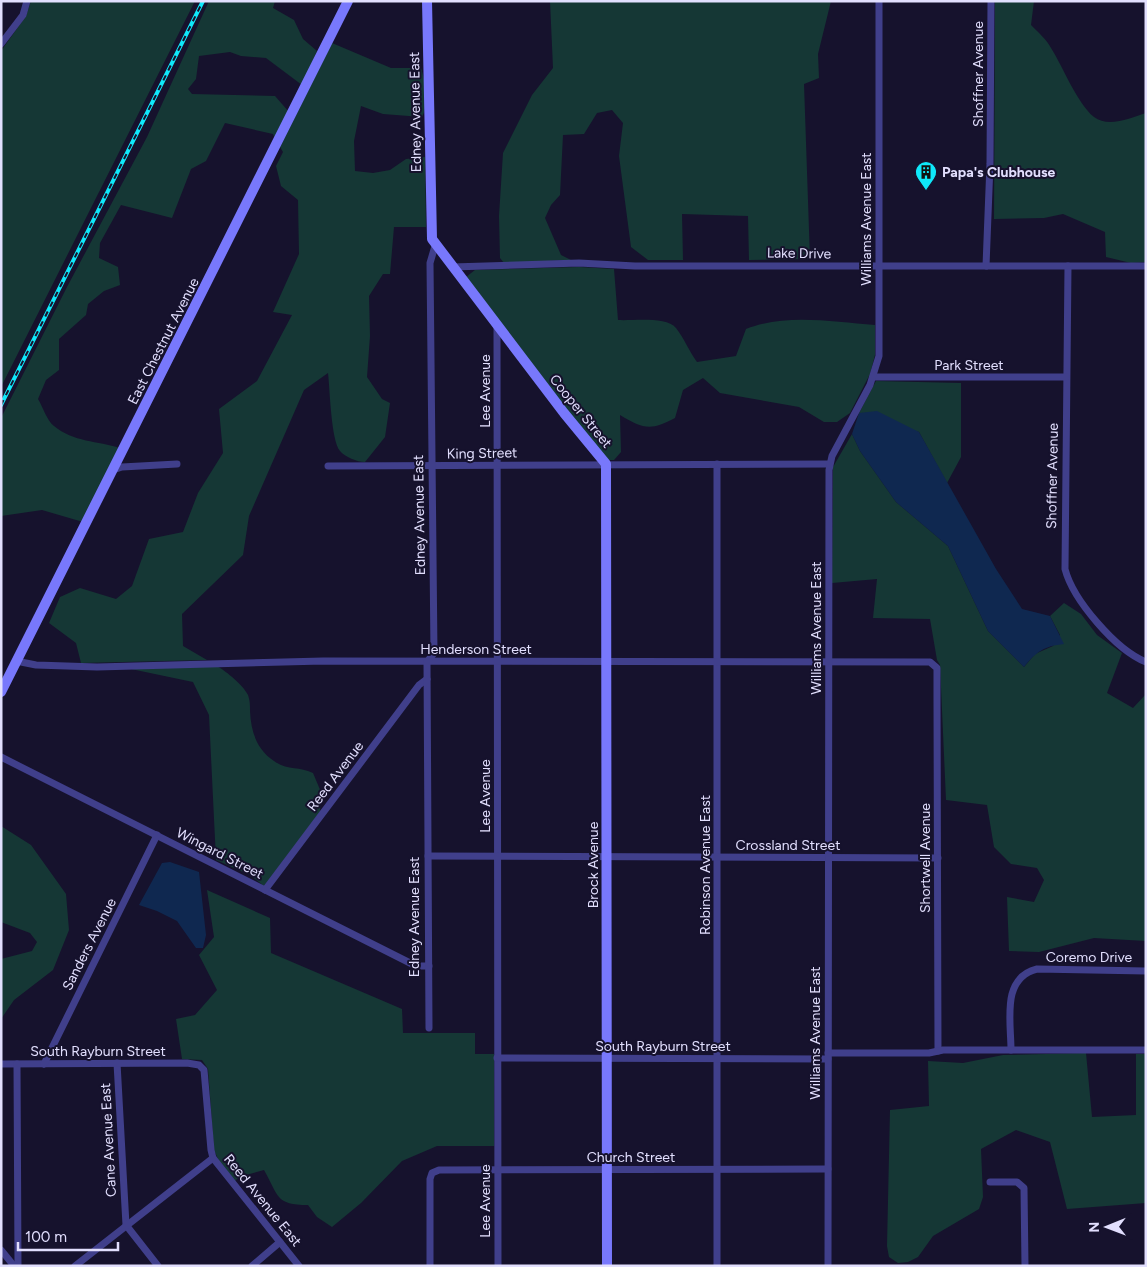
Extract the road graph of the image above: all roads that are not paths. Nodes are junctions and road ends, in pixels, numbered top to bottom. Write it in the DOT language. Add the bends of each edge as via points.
graph roads {
  1 [pos="27,1"];
  2 [pos="348,1"];
  3 [pos="427,1"];
  4 [pos="879,1"];
  5 [pos="991,1"];
  6 [pos="1,44"];
  7 [pos="435,246"];
  8 [pos="986,266"];
  9 [pos="1068,266"];
  10 [pos="1146,266"];
  11 [pos="452,267"];
  12 [pos="878,267"];
  13 [pos="498,326"];
  14 [pos="873,377"];
  15 [pos="1066,377"];
  16 [pos="177,464"];
  17 [pos="606,464"];
  18 [pos="717,464"];
  19 [pos="829,464"];
  20 [pos="328,466"];
  21 [pos="432,466"];
  22 [pos="497,466"];
  23 [pos="113,470"];
  24 [pos="717,660"];
  25 [pos="16,661"];
  26 [pos="608,661"];
  27 [pos="828,661"];
  28 [pos="427,662"];
  29 [pos="498,662"];
  30 [pos="1146,662"];
  31 [pos="935,665"];
  32 [pos="427,679"];
  33 [pos="1,692"];
  34 [pos="1,757"];
  35 [pos="156,836"];
  36 [pos="428,856"];
  37 [pos="497,857"];
  38 [pos="607,857"];
  39 [pos="718,857"];
  40 [pos="827,857"];
  41 [pos="938,858"];
  42 [pos="266,890"];
  43 [pos="429,966"];
  44 [pos="1146,971"];
  45 [pos="429,1028"];
  46 [pos="1011,1050"];
  47 [pos="1146,1050"];
  48 [pos="938,1051"];
  49 [pos="828,1056"];
  50 [pos="498,1058"];
  51 [pos="607,1058"];
  52 [pos="718,1059"];
  53 [pos="117,1062"];
  54 [pos="1,1064"];
  55 [pos="17,1064"];
  56 [pos="44,1064"];
  57 [pos="195,1064"];
  58 [pos="213,1158"];
  59 [pos="498,1168"];
  60 [pos="718,1168"];
  61 [pos="828,1169"];
  62 [pos="607,1170"];
  63 [pos="990,1182"];
  64 [pos="126,1225"];
  65 [pos="280,1242"];
  66 [pos="1,1250"];
  67 [pos="14,1266"];
  68 [pos="18,1266"];
  69 [pos="75,1266"];
  70 [pos="158,1266"];
  71 [pos="252,1266"];
  72 [pos="299,1266"];
  73 [pos="430,1266"];
  74 [pos="498,1266"];
  75 [pos="607,1266"];
  76 [pos="717,1266"];
  77 [pos="828,1266"];
  78 [pos="1025,1266"];
  1 -- 6 [label="street" via="23,15"];
  2 -- 23 [label="street, East Chestnut Avenue"];
  3 -- 7 [label="street, Edney Avenue East" via="430,230"];
  4 -- 12 [label="street, Williams Avenue East"];
  5 -- 8 [label="street, Shoffner Avenue"];
  7 -- 11 [label="street, Cooper Street"];
  7 -- 21 [label="street, Edney Avenue East" via="430,263"];
  8 -- 9 [label="street, Lake Drive"];
  8 -- 12 [label="street, Lake Drive"];
  9 -- 10 [label="street, Lake Drive"];
  9 -- 15 [label="street, Shoffner Avenue"];
  11 -- 12 [label="street, Lake Drive" via="578,263"];
  11 -- 13 [label="street, Cooper Street"];
  12 -- 14 [label="street, Williams Avenue East" via="879,346"];
  13 -- 17 [label="street, Cooper Street"];
  13 -- 22 [label="street, Lee Avenue"];
  14 -- 15 [label="street, Park Street"];
  14 -- 19 [label="street, Williams Avenue East"];
  15 -- 30 [label="street, Shoffner Avenue" via="1067,482 1063,554 1067,576 1084,608 1130,654"];
  16 -- 23 [label="street"];
  17 -- 18 [label="street, Cooper Street"];
  17 -- 22 [label="street, King Street"];
  17 -- 26 [label="street, Brock Avenue"];
  18 -- 19 [label="street, Cooper Street"];
  18 -- 24 [label="street, Robinson Avenue East"];
  19 -- 27 [label="street, Williams Avenue East"];
  20 -- 21 [label="street, King Street"];
  21 -- 22 [label="street, King Street"];
  21 -- 28 [label="street, Edney Avenue East" via="434,653"];
  22 -- 29 [label="street, Lee Avenue"];
  23 -- 25 [label="street, East Chestnut Avenue"];
  24 -- 26 [label="street, Henderson Street"];
  24 -- 27 [label="street, Henderson Street"];
  24 -- 39 [label="street, Robinson Avenue East"];
  25 -- 28 [label="street, Henderson Street" via="36,665 97,667 249,662"];
  25 -- 33 [label="street, East Chestnut Avenue"];
  26 -- 29 [label="street, Henderson Street"];
  26 -- 38 [label="street, Brock Avenue"];
  27 -- 31 [label="street, Henderson Street" via="926,661"];
  27 -- 40 [label="street, Williams Avenue East"];
  28 -- 29 [label="street, Henderson Street"];
  28 -- 32 [label="street, Edney Avenue East"];
  29 -- 37 [label="street, Lee Avenue"];
  31 -- 41 [label="street, Shortwell Avenue"];
  32 -- 36 [label="street, Edney Avenue East"];
  32 -- 42 [label="street, Reed Avenue" via="419,685"];
  34 -- 35 [label="street, Wingard Street"];
  35 -- 42 [label="street, Wingard Street"];
  35 -- 56 [label="street, Sanders Avenue"];
  36 -- 37 [label="street, Crossland Street"];
  36 -- 43 [label="street, Edney Avenue East"];
  37 -- 38 [label="street, Crossland Street"];
  37 -- 50 [label="street, Lee Avenue"];
  38 -- 39 [label="street, Crossland Street"];
  38 -- 51 [label="street, Brock Avenue"];
  39 -- 40 [label="street, Crossland Street"];
  39 -- 52 [label="street, Robinson Avenue East"];
  40 -- 41 [label="street, Crossland Street"];
  40 -- 49 [label="street, Williams Avenue East"];
  41 -- 48 [label="street, Shortwell Avenue"];
  42 -- 43 [label="street, Wingard Street" via="416,966"];
  43 -- 45 [label="street, Edney Avenue East"];
  44 -- 46 [label="street, Coremo Drive" via="1037,969 1025,973 1017,980 1011,993"];
  46 -- 47 [label="street, South Rayburn Street"];
  46 -- 48 [label="street, South Rayburn Street"];
  48 -- 49 [label="street, South Rayburn Street"];
  49 -- 52 [label="street, South Rayburn Street"];
  49 -- 61 [label="street, Williams Avenue East"];
  50 -- 51 [label="street, South Rayburn Street"];
  50 -- 59 [label="street, Lee Avenue"];
  51 -- 52 [label="street, South Rayburn Street"];
  51 -- 62 [label="street, Brock Avenue"];
  52 -- 60 [label="street, Robinson Avenue East"];
  53 -- 56 [label="street, South Rayburn Street"];
  53 -- 57 [label="street, South Rayburn Street"];
  53 -- 64 [label="street, Cane Avenue East"];
  54 -- 55 [label="street, South Rayburn Street"];
  55 -- 56 [label="street, South Rayburn Street"];
  55 -- 68 [label="street"];
  57 -- 58 [label="street, Reed Avenue East" via="204,1070"];
  58 -- 64 [label="street"];
  58 -- 65 [label="street, Reed Avenue East"];
  59 -- 62 [label="street, Church Street"];
  59 -- 73 [label="street, Church Street" via="435,1171 430,1179"];
  59 -- 74 [label="street, Lee Avenue"];
  60 -- 61 [label="street, Church Street"];
  60 -- 62 [label="street, Church Street"];
  60 -- 76 [label="street, Robinson Avenue East"];
  61 -- 77 [label="street, Williams Avenue East"];
  62 -- 75 [label="street, Brock Avenue"];
  63 -- 78 [label="street" via="1017,1182 1024,1188"];
  64 -- 69 [label="street"];
  64 -- 70 [label="street"];
  65 -- 71 [label="street"];
  65 -- 72 [label="street, Reed Avenue East"];
  66 -- 67 [label="street"];
}
